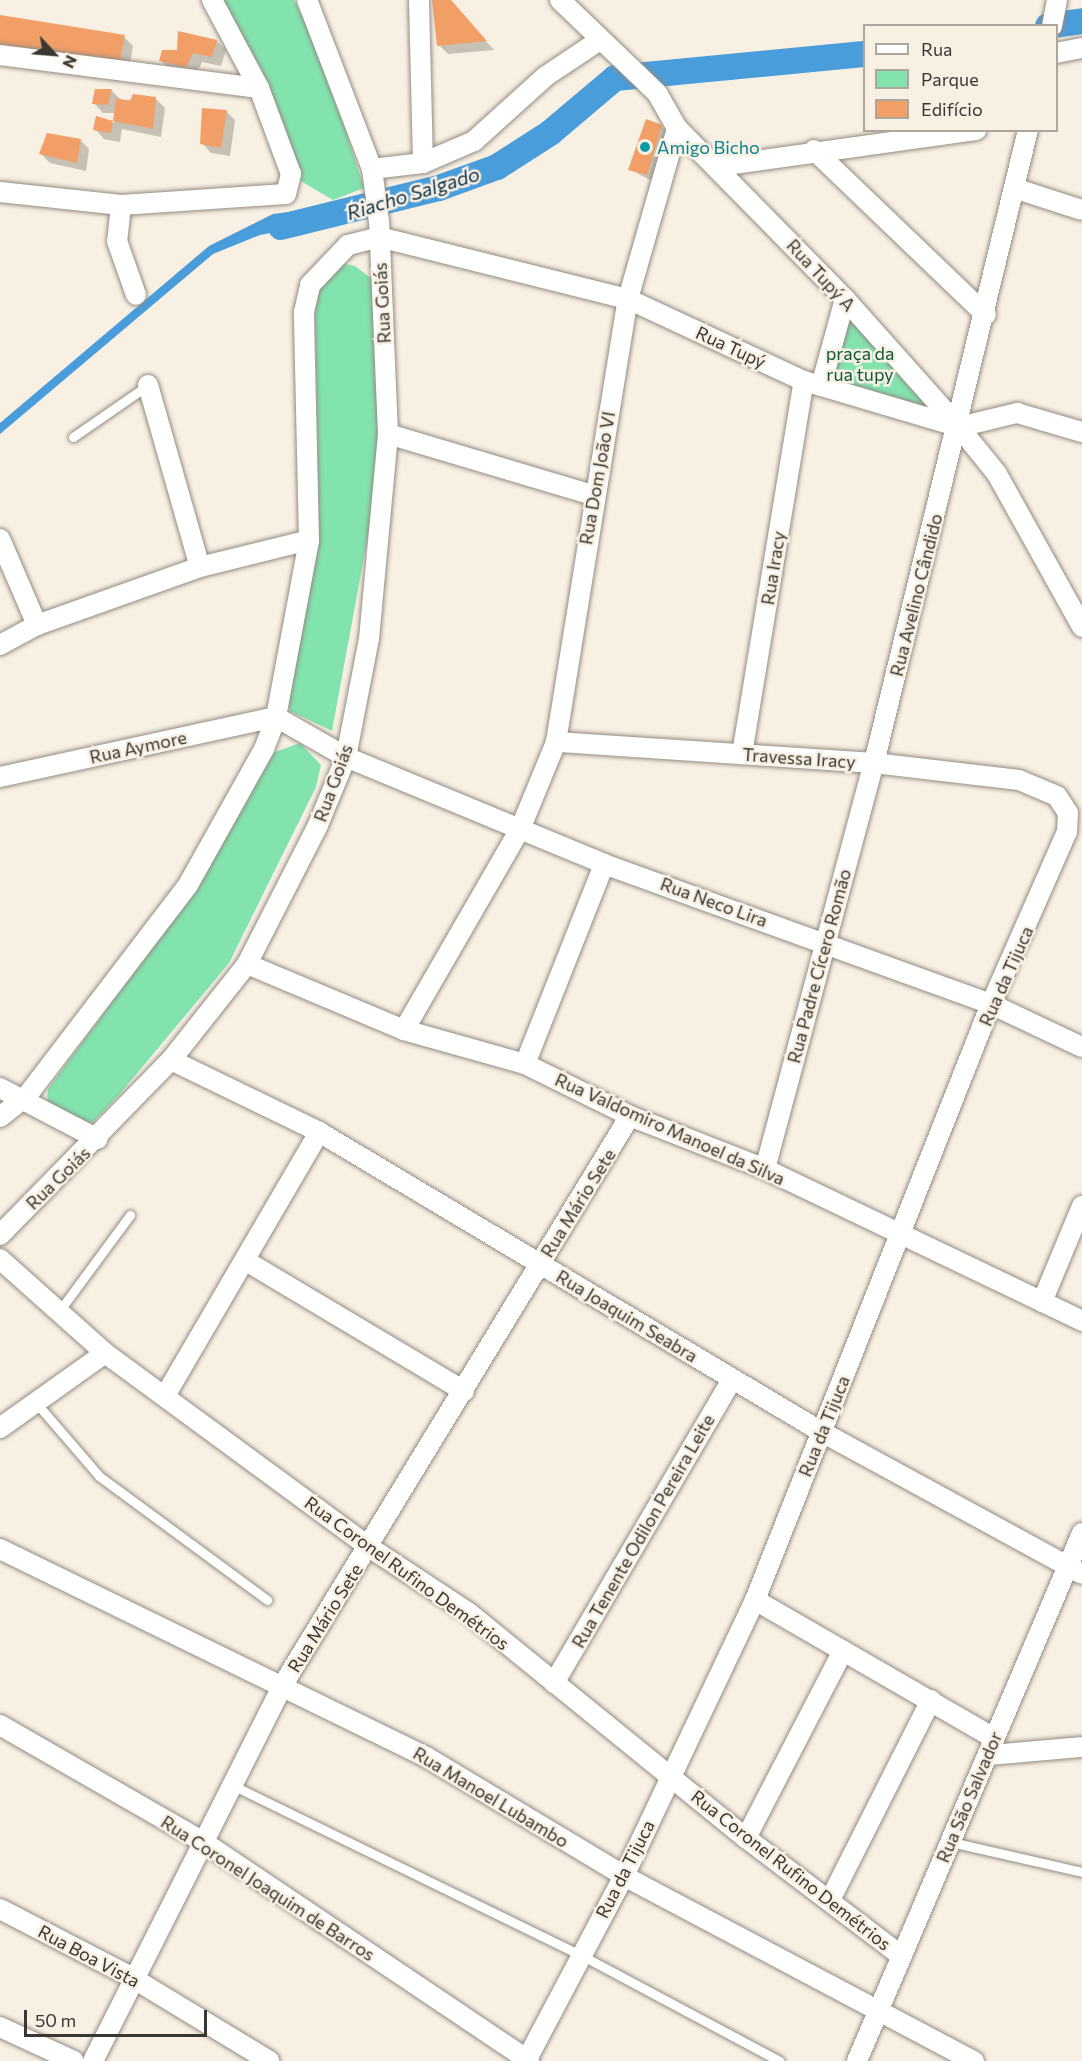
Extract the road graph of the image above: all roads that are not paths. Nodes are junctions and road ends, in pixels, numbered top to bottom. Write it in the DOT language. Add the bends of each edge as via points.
graph roads {
  1 [pos="212,0"];
  2 [pos="307,0"];
  3 [pos="419,0"];
  4 [pos="560,0"];
  5 [pos="1057,3"];
  6 [pos="1052,24"];
  7 [pos="600,40"];
  8 [pos="1082,48"];
  9 [pos="1058,53"];
  10 [pos="0,55"];
  11 [pos="259,88"];
  12 [pos="677,128"];
  13 [pos="960,132"];
  14 [pos="1028,132"];
  15 [pos="814,150"];
  16 [pos="423,163"];
  17 [pos="720,166"];
  18 [pos="373,179"];
  19 [pos="1014,188"];
  20 [pos="0,192"];
  21 [pos="121,205"];
  22 [pos="1082,210"];
  23 [pos="379,229"];
  24 [pos="136,295"];
  25 [pos="628,299"];
  26 [pos="845,299"];
  27 [pos="986,315"];
  28 [pos="148,384"];
  29 [pos="813,384"];
  30 [pos="959,427"];
  31 [pos="1082,432"];
  32 [pos="388,434"];
  33 [pos="73,437"];
  34 [pos="592,495"];
  35 [pos="0,539"];
  36 [pos="309,540"];
  37 [pos="200,567"];
  38 [pos="37,626"];
  39 [pos="1082,627"];
  40 [pos="0,645"];
  41 [pos="276,717"];
  42 [pos="555,742"];
  43 [pos="742,754"];
  44 [pos="346,757"];
  45 [pos="874,763"];
  46 [pos="0,777"];
  47 [pos="1041,787"];
  48 [pos="521,827"];
  49 [pos="604,864"];
  50 [pos="826,944"];
  51 [pos="247,964"];
  52 [pos="991,1004"];
  53 [pos="404,1030"];
  54 [pos="1082,1047"];
  55 [pos="171,1060"];
  56 [pos="525,1064"];
  57 [pos="0,1088"];
  58 [pos="26,1097"];
  59 [pos="630,1116"];
  60 [pos="0,1117"];
  61 [pos="319,1132"];
  62 [pos="98,1139"];
  63 [pos="765,1169"];
  64 [pos="1082,1206"];
  65 [pos="130,1215"];
  66 [pos="900,1234"];
  67 [pos="0,1235"];
  68 [pos="0,1259"];
  69 [pos="246,1261"];
  70 [pos="540,1264"];
  71 [pos="1042,1302"];
  72 [pos="60,1310"];
  73 [pos="1082,1321"];
  74 [pos="105,1353"];
  75 [pos="732,1379"];
  76 [pos="464,1391"];
  77 [pos="165,1396"];
  78 [pos="38,1405"];
  79 [pos="0,1428"];
  80 [pos="820,1431"];
  81 [pos="1082,1533"];
  82 [pos="369,1547"];
  83 [pos="0,1549"];
  84 [pos="1075,1570"];
  85 [pos="267,1600"];
  86 [pos="755,1600"];
  87 [pos="843,1651"];
  88 [pos="284,1683"];
  89 [pos="554,1683"];
  90 [pos="931,1700"];
  91 [pos="0,1725"];
  92 [pos="992,1747"];
  93 [pos="1082,1747"];
  94 [pos="671,1777"];
  95 [pos="230,1784"];
  96 [pos="746,1838"];
  97 [pos="202,1841"];
  98 [pos="951,1842"];
  99 [pos="1082,1872"];
  100 [pos="624,1876"];
  101 [pos="830,1900"];
  102 [pos="0,1909"];
  103 [pos="579,1954"];
  104 [pos="899,1954"];
  105 [pos="131,1977"];
  106 [pos="879,2007"];
  107 [pos="0,2026"];
  108 [pos="528,2060"];
  109 [pos="74,2061"];
  110 [pos="93,2061"];
  111 [pos="269,2061"];
  112 [pos="779,2061"];
  113 [pos="857,2061"];
  114 [pos="974,2061"];
  1 -- 11 [label="street"];
  2 -- 18 [label="street, Rua Goiás"];
  3 -- 16 [label="street"];
  4 -- 7 [label="street, Rua Tupý A"];
  5 -- 6 [label="street"];
  7 -- 12 [label="street, Rua Tupý A" via="657,93"];
  7 -- 16 [label="street" via="546,76 482,135"];
  8 -- 9 [label="street"];
  10 -- 11 [label="street"];
  11 -- 21 [label="street" via="291,174 286,194"];
  12 -- 17 [label="street, Rua Tupý A"];
  12 -- 25 [label="street, Rua Dom João VI"];
  13 -- 15 [label="street"];
  14 -- 19 [label="street, Rua Avelino Cândido"];
  15 -- 17 [label="street"];
  15 -- 27 [label="street"];
  16 -- 18 [label="street"];
  17 -- 26 [label="street, Rua Tupý A"];
  18 -- 23 [label="street, Rua Goiás"];
  19 -- 22 [label="street"];
  19 -- 27 [label="street, Rua Avelino Cândido"];
  20 -- 21 [label="street"];
  21 -- 24 [label="street" via="117,241"];
  23 -- 25 [label="street, Rua Tupý"];
  23 -- 32 [label="street, Rua Goiás"];
  23 -- 36 [label="street" via="348,246 310,285 304,312"];
  25 -- 29 [label="street, Rua Tupý"];
  25 -- 34 [label="street, Rua Dom João VI"];
  26 -- 29 [label="street, Rua Iracy"];
  26 -- 30 [label="street, Rua Tupý A"];
  27 -- 30 [label="street, Rua Avelino Cândido"];
  28 -- 33 [label="lane"];
  28 -- 37 [label="street"];
  29 -- 30 [label="street, Rua Tupý"];
  29 -- 43 [label="street, Rua Iracy"];
  30 -- 31 [label="street" via="1017,413"];
  30 -- 39 [label="street, Rua Tupý A" via="997,474"];
  30 -- 45 [label="street, Rua Avelino Cândido"];
  32 -- 34 [label="street"];
  32 -- 44 [label="street, Rua Goiás" via="369,639"];
  34 -- 42 [label="street, Rua Dom João VI"];
  35 -- 38 [label="street"];
  36 -- 37 [label="street"];
  36 -- 41 [label="street"];
  37 -- 38 [label="street"];
  38 -- 40 [label="street"];
  41 -- 44 [label="street, Rua Neco Lira"];
  41 -- 46 [label="street, Rua Aymore"];
  41 -- 58 [label="street" via="264,749 188,885"];
  42 -- 43 [label="street, Travessa Iracy"];
  42 -- 48 [label="street, Rua Dom João VI"];
  43 -- 45 [label="street, Travessa Iracy"];
  44 -- 48 [label="street, Rua Neco Lira"];
  44 -- 51 [label="street, Rua Goiás" via="318,825"];
  45 -- 47 [label="street, Travessa Iracy"];
  45 -- 50 [label="street, Rua Padre Cícero Romão"];
  47 -- 52 [label="street, Rua da Tijuca" via="1057,796 1068,813 1068,832"];
  48 -- 49 [label="street, Rua Neco Lira"];
  48 -- 53 [label="street, Rua Dom João VI"];
  49 -- 50 [label="street, Rua Neco Lira"];
  49 -- 56 [label="street"];
  50 -- 52 [label="street, Rua Neco Lira"];
  50 -- 63 [label="street, Rua Padre Cícero Romão"];
  51 -- 53 [label="street, Rua Valdomiro Manoel da Silva"];
  51 -- 55 [label="street, Rua Goiás"];
  52 -- 54 [label="street, Rua Neco Lira"];
  52 -- 66 [label="street, Rua da Tijuca"];
  53 -- 56 [label="street, Rua Valdomiro Manoel da Silva"];
  55 -- 61 [label="street, Rua Joaquim Seabra"];
  55 -- 62 [label="street, Rua Goiás"];
  56 -- 59 [label="street, Rua Valdomiro Manoel da Silva"];
  57 -- 58 [label="street"];
  58 -- 60 [label="street"];
  58 -- 62 [label="street"];
  59 -- 63 [label="street, Rua Valdomiro Manoel da Silva"];
  59 -- 70 [label="street, Rua Mário Sete"];
  61 -- 69 [label="street"];
  61 -- 70 [label="street, Rua Joaquim Seabra"];
  62 -- 67 [label="street, Rua Goiás"];
  63 -- 66 [label="street, Rua Valdomiro Manoel da Silva"];
  64 -- 71 [label="street"];
  65 -- 72 [label="lane"];
  66 -- 71 [label="street, Rua Valdomiro Manoel da Silva"];
  66 -- 80 [label="street, Rua da Tijuca"];
  68 -- 72 [label="street, Rua Coronel Rufino Demétrios"];
  69 -- 76 [label="street"];
  69 -- 77 [label="street"];
  70 -- 75 [label="street, Rua Joaquim Seabra"];
  70 -- 76 [label="street, Rua Mário Sete"];
  71 -- 73 [label="street, Rua Valdomiro Manoel da Silva"];
  72 -- 74 [label="street, Rua Coronel Rufino Demétrios"];
  74 -- 77 [label="street, Rua Coronel Rufino Demétrios"];
  74 -- 78 [label="street"];
  75 -- 80 [label="street, Rua Joaquim Seabra"];
  75 -- 89 [label="street, Rua Tenente Odilon Pereira Leite"];
  76 -- 82 [label="street, Rua Mário Sete"];
  77 -- 82 [label="street, Rua Coronel Rufino Demétrios"];
  78 -- 79 [label="street"];
  78 -- 85 [label="lane" via="99,1476"];
  80 -- 84 [label="street, Rua Joaquim Seabra"];
  80 -- 86 [label="street, Rua da Tijuca"];
  81 -- 84 [label="street, Rua São Salvador"];
  82 -- 88 [label="street, Rua Mário Sete"];
  82 -- 89 [label="street, Rua Coronel Rufino Demétrios" via="469,1613"];
  83 -- 88 [label="street, Rua Manoel Lubambo"];
  84 -- 92 [label="street, Rua São Salvador"];
  86 -- 87 [label="street"];
  86 -- 94 [label="street, Rua da Tijuca"];
  87 -- 90 [label="street"];
  87 -- 96 [label="street"];
  88 -- 95 [label="street, Rua Mário Sete"];
  88 -- 100 [label="street, Rua Manoel Lubambo" via="428,1758"];
  89 -- 94 [label="street, Rua Coronel Rufino Demétrios"];
  90 -- 92 [label="street"];
  90 -- 101 [label="street"];
  91 -- 97 [label="street, Rua Coronel Joaquim de Barros"];
  92 -- 93 [label="street"];
  92 -- 98 [label="street, Rua São Salvador"];
  94 -- 96 [label="street, Rua Coronel Rufino Demétrios"];
  94 -- 100 [label="street, Rua da Tijuca"];
  95 -- 97 [label="street, Rua Mário Sete"];
  95 -- 103 [label="lane"];
  96 -- 101 [label="street, Rua Coronel Rufino Demétrios"];
  97 -- 105 [label="street, Rua Mário Sete"];
  97 -- 108 [label="street, Rua Coronel Joaquim de Barros"];
  98 -- 99 [label="lane"];
  98 -- 104 [label="street, Rua São Salvador"];
  100 -- 103 [label="street, Rua da Tijuca"];
  100 -- 106 [label="street, Rua Manoel Lubambo"];
  101 -- 104 [label="street, Rua Coronel Rufino Demétrios"];
  102 -- 105 [label="street, Rua Boa Vista"];
  103 -- 108 [label="street, Rua da Tijuca"];
  103 -- 112 [label="lane"];
  104 -- 106 [label="street, Rua São Salvador"];
  105 -- 110 [label="street, Rua Mário Sete"];
  105 -- 111 [label="street, Rua Boa Vista"];
  106 -- 113 [label="street, Rua São Salvador"];
  106 -- 114 [label="street, Rua Manoel Lubambo"];
  107 -- 109 [label="street"];
}
